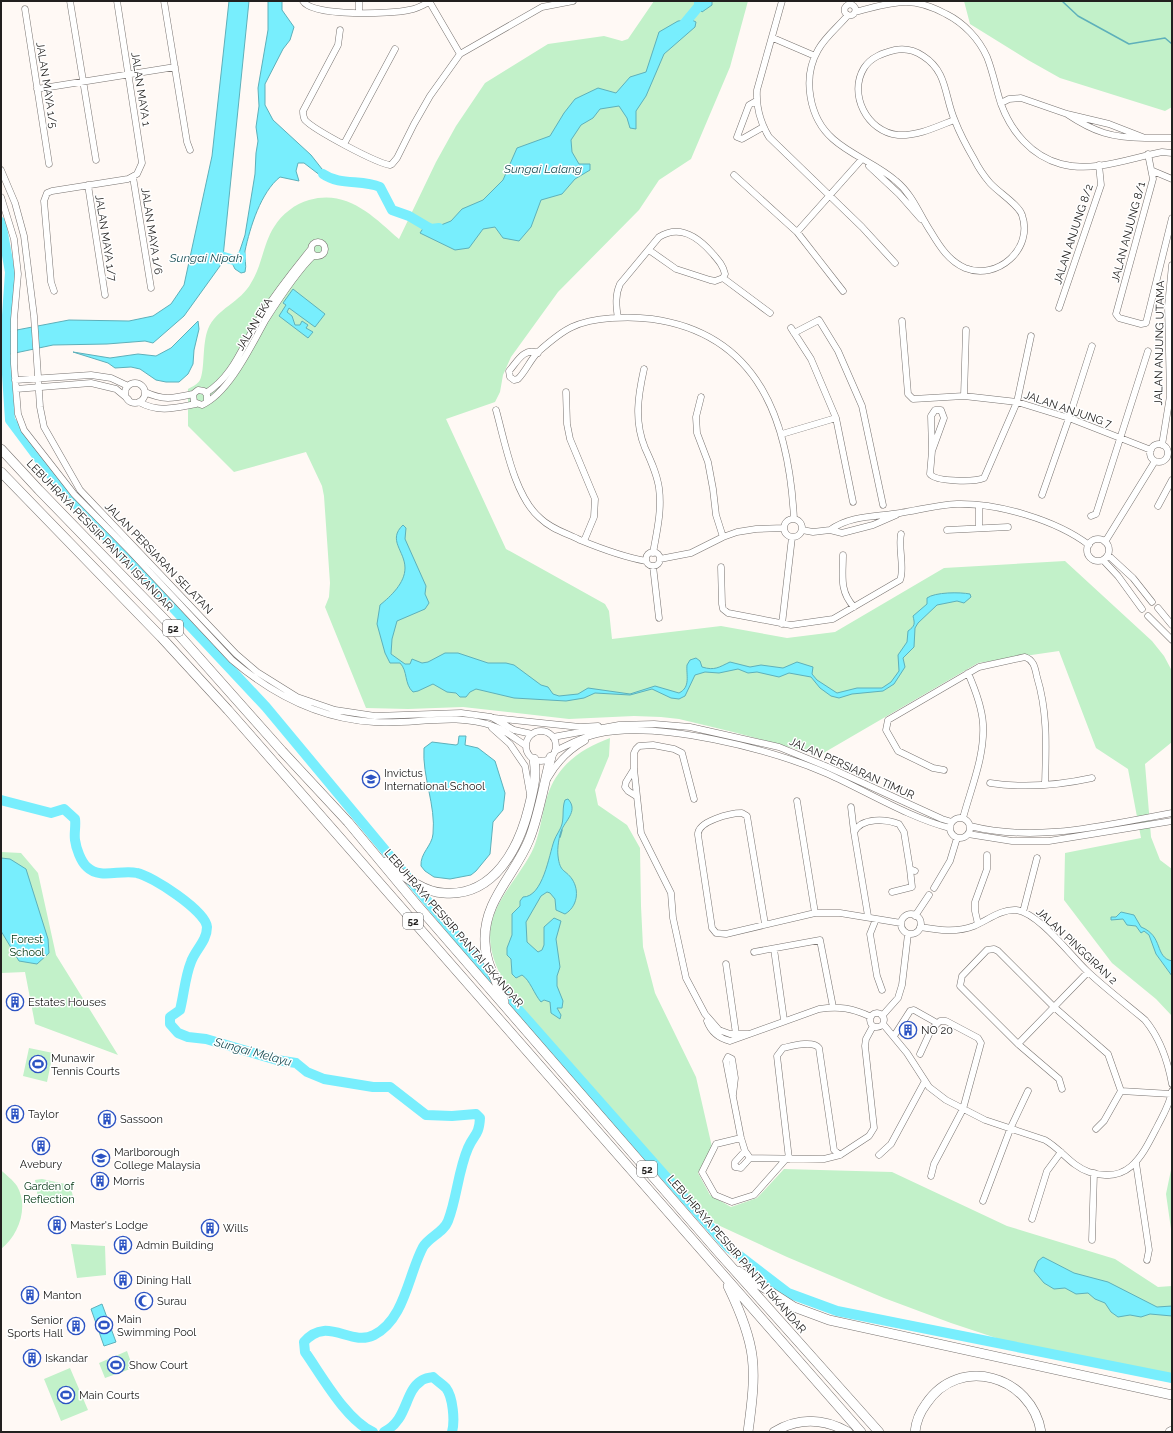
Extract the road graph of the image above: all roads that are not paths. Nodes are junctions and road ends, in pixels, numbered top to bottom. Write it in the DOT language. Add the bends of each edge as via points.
graph roads {
  1 [pos="70,1"];
  2 [pos="117,1"];
  3 [pos="164,1"];
  4 [pos="359,1"];
  5 [pos="573,1"];
  6 [pos="782,1"];
  7 [pos="304,2"];
  8 [pos="429,2"];
  9 [pos="919,2"];
  10 [pos="847,3"];
  11 [pos="25,9"];
  12 [pos="359,12"];
  13 [pos="855,12"];
  14 [pos="848,15"];
  15 [pos="340,30"];
  16 [pos="773,38"];
  17 [pos="396,50"];
  18 [pos="460,54"];
  19 [pos="815,56"];
  20 [pos="175,67"];
  21 [pos="129,75"];
  22 [pos="83,82"];
  23 [pos="37,89"];
  24 [pos="756,101"];
  25 [pos="1001,103"];
  26 [pos="1067,114"];
  27 [pos="954,120"];
  28 [pos="763,127"];
  29 [pos="1145,138"];
  30 [pos="1172,138"];
  31 [pos="344,144"];
  32 [pos="190,150"];
  33 [pos="1172,152"];
  34 [pos="1148,154"];
  35 [pos="862,159"];
  36 [pos="96,160"];
  37 [pos="49,164"];
  38 [pos="1099,165"];
  39 [pos="1,170"];
  40 [pos="1153,171"];
  41 [pos="734,175"];
  42 [pos="133,178"];
  43 [pos="1172,179"];
  44 [pos="88,185"];
  45 [pos="829,196"];
  46 [pos="1,197"];
  47 [pos="1172,218"];
  48 [pos="797,232"];
  49 [pos="649,250"];
  50 [pos="895,263"];
  51 [pos="1172,265"];
  52 [pos="723,278"];
  53 [pos="151,288"];
  54 [pos="54,291"];
  55 [pos="843,291"];
  56 [pos="105,294"];
  57 [pos="1059,308"];
  58 [pos="770,313"];
  59 [pos="618,318"];
  60 [pos="902,321"];
  61 [pos="966,330"];
  62 [pos="1170,333"];
  63 [pos="1031,336"];
  64 [pos="1092,346"];
  65 [pos="1148,351"];
  66 [pos="538,352"];
  67 [pos="37,363"];
  68 [pos="644,369"];
  69 [pos="38,378"];
  70 [pos="56,378"];
  71 [pos="15,380"];
  72 [pos="56,386"];
  73 [pos="128,386"];
  74 [pos="39,387"];
  75 [pos="16,389"];
  76 [pos="145,392"];
  77 [pos="566,392"];
  78 [pos="206,393"];
  79 [pos="193,394"];
  80 [pos="964,396"];
  81 [pos="701,397"];
  82 [pos="128,399"];
  83 [pos="207,401"];
  84 [pos="140,402"];
  85 [pos="1017,402"];
  86 [pos="196,404"];
  87 [pos="40,407"];
  88 [pos="496,410"];
  89 [pos="836,418"];
  90 [pos="1069,418"];
  91 [pos="782,434"];
  92 [pos="1122,438"];
  93 [pos="51,442"];
  94 [pos="1,445"];
  95 [pos="1162,445"];
  96 [pos="1,449"];
  97 [pos="1151,450"];
  98 [pos="41,451"];
  99 [pos="932,451"];
  100 [pos="1170,458"];
  101 [pos="10,459"];
  102 [pos="1156,461"];
  103 [pos="1,472"];
  104 [pos="1172,480"];
  105 [pos="1042,495"];
  106 [pos="853,502"];
  107 [pos="883,504"];
  108 [pos="979,506"];
  109 [pos="1158,506"];
  110 [pos="900,513"];
  111 [pos="1091,516"];
  112 [pos="794,519"];
  113 [pos="1008,527"];
  114 [pos="784,528"];
  115 [pos="979,528"];
  116 [pos="802,530"];
  117 [pos="830,530"];
  118 [pos="947,530"];
  119 [pos="901,534"];
  120 [pos="723,537"];
  121 [pos="792,537"];
  122 [pos="584,541"];
  123 [pos="1105,542"];
  124 [pos="1089,545"];
  125 [pos="653,553"];
  126 [pos="843,555"];
  127 [pos="1108,555"];
  128 [pos="660,559"];
  129 [pos="1103,560"];
  130 [pos="646,561"];
  131 [pos="653,566"];
  132 [pos="721,567"];
  133 [pos="1152,602"];
  134 [pos="854,606"];
  135 [pos="1158,608"];
  136 [pos="1142,609"];
  137 [pos="1148,616"];
  138 [pos="659,618"];
  139 [pos="782,624"];
  140 [pos="1172,625"];
  141 [pos="1172,640"];
  142 [pos="968,674"];
  143 [pos="490,717"];
  144 [pos="488,725"];
  145 [pos="619,725"];
  146 [pos="532,734"];
  147 [pos="596,734"];
  148 [pos="553,737"];
  149 [pos="526,746"];
  150 [pos="553,754"];
  151 [pos="534,759"];
  152 [pos="634,769"];
  153 [pos="944,770"];
  154 [pos="1092,778"];
  155 [pos="990,783"];
  156 [pos="1045,785"];
  157 [pos="542,788"];
  158 [pos="636,796"];
  159 [pos="694,799"];
  160 [pos="531,800"];
  161 [pos="797,801"];
  162 [pos="851,807"];
  163 [pos="1172,813"];
  164 [pos="963,818"];
  165 [pos="1172,821"];
  166 [pos="952,822"];
  167 [pos="970,826"];
  168 [pos="950,828"];
  169 [pos="854,832"];
  170 [pos="968,834"];
  171 [pos="957,838"];
  172 [pos="374,853"];
  173 [pos="987,855"];
  174 [pos="1037,858"];
  175 [pos="934,888"];
  176 [pos="892,892"];
  177 [pos="929,895"];
  178 [pos="1023,912"];
  179 [pos="815,913"];
  180 [pos="868,916"];
  181 [pos="915,916"];
  182 [pos="876,919"];
  183 [pos="901,923"];
  184 [pos="765,924"];
  185 [pos="978,924"];
  186 [pos="920,927"];
  187 [pos="908,934"];
  188 [pos="774,949"];
  189 [pos="754,952"];
  190 [pos="726,964"];
  191 [pos="1088,972"];
  192 [pos="882,990"];
  193 [pos="505,1006"];
  194 [pos="833,1007"];
  195 [pos="1054,1007"];
  196 [pos="705,1014"];
  197 [pos="882,1016"];
  198 [pos="871,1017"];
  199 [pos="784,1020"];
  200 [pos="937,1023"];
  201 [pos="883,1024"];
  202 [pos="873,1026"];
  203 [pos="736,1034"];
  204 [pos="748,1034"];
  205 [pos="894,1036"];
  206 [pos="1018,1044"];
  207 [pos="920,1054"];
  208 [pos="925,1081"];
  209 [pos="1172,1084"];
  210 [pos="1062,1089"];
  211 [pos="1028,1091"];
  212 [pos="1121,1091"];
  213 [pos="1172,1091"];
  214 [pos="1172,1094"];
  215 [pos="733,1095"];
  216 [pos="963,1109"];
  217 [pos="1011,1127"];
  218 [pos="1096,1129"];
  219 [pos="741,1138"];
  220 [pos="745,1151"];
  221 [pos="1061,1152"];
  222 [pos="840,1155"];
  223 [pos="880,1155"];
  224 [pos="752,1159"];
  225 [pos="788,1159"];
  226 [pos="1136,1163"];
  227 [pos="1094,1173"];
  228 [pos="931,1176"];
  229 [pos="983,1201"];
  230 [pos="1032,1219"];
  231 [pos="1092,1240"];
  232 [pos="1147,1260"];
  233 [pos="733,1268"];
  234 [pos="724,1276"];
  235 [pos="1172,1395"];
  236 [pos="748,1432"];
  237 [pos="774,1432"];
  238 [pos="848,1432"];
  239 [pos="861,1432"];
  240 [pos="879,1432"];
  241 [pos="916,1432"];
  242 [pos="1041,1432"];
  1 -- 22 [label="street"];
  2 -- 21 [label="street, JALAN MAYA 1"];
  3 -- 20 [label="street"];
  4 -- 12 [label="street"];
  5 -- 18 [label="street" via="548,4"];
  6 -- 16 [label="street"];
  7 -- 12 [label="street" via="309,7 343,13"];
  8 -- 12 [label="street" via="408,10"];
  8 -- 18 [label="street"];
  9 -- 13 [label="street" via="891,3"];
  9 -- 25 [label="street" via="952,17 979,42 987,58"];
  10 -- 13 [label="street" via="853,6"];
  10 -- 14 [label="street" via="844,11"];
  11 -- 23 [label="street, JALAN MAYA 1/5"];
  13 -- 14 [label="street"];
  14 -- 19 [label="street"];
  15 -- 31 [label="street" via="338,45 303,114 310,124"];
  16 -- 19 [label="street"];
  16 -- 24 [label="street"];
  17 -- 31 [label="street"];
  18 -- 31 [label="street" via="430,96 392,164 386,164"];
  19 -- 35 [label="street" via="810,72 810,84 816,113 833,139"];
  20 -- 21 [label="street"];
  20 -- 32 [label="street" via="186,142"];
  21 -- 22 [label="street"];
  21 -- 42 [label="street, JALAN MAYA 1" via="142,158 140,169"];
  22 -- 23 [label="street"];
  22 -- 36 [label="street"];
  23 -- 37 [label="street, JALAN MAYA 1/5"];
  24 -- 28 [label="street"];
  24 -- 28 [label="street" via="748,106 737,137 742,138"];
  25 -- 26 [label="street" via="1021,98"];
  25 -- 38 [label="street" via="1012,127 1029,147 1039,154 1060,164"];
  26 -- 29 [label="street" via="1110,124"];
  26 -- 29 [label="street" via="1101,133 1116,137"];
  27 -- 27 [label="street" via="941,73 933,62 920,54 909,49 890,51 872,59 862,70 858,98 865,114 879,127 896,134 912,134"];
  27 -- 35 [label="street" via="973,158 989,182 1018,208 1022,215 1023,235 1015,254 999,268 976,271 954,262 926,225 913,199 904,188"];
  28 -- 45 [label="street" via="769,137"];
  29 -- 30 [label="street"];
  33 -- 34 [label="street"];
  34 -- 38 [label="street"];
  34 -- 40 [label="street, JALAN ANJUNG 8/1"];
  35 -- 45 [label="street"];
  38 -- 57 [label="street, JALAN ANJUNG 8/2" via="1101,185"];
  39 -- 67 [label="street, JALAN PERSIARAN SELATAN" via="15,203 24,236"];
  40 -- 43 [label="street"];
  40 -- 47 [label="street, JALAN ANJUNG 8/1" via="1116,314 1119,318 1141,324 1146,322"];
  41 -- 48 [label="street"];
  42 -- 44 [label="street"];
  42 -- 53 [label="street, JALAN MAYA 1/6"];
  44 -- 54 [label="street" via="52,191 45,197 51,282"];
  44 -- 56 [label="street, JALAN MAYA 1/7"];
  45 -- 48 [label="street"];
  45 -- 50 [label="street"];
  46 -- 71 [label="street, JALAN PERSIARAN SELATAN" via="14,238 18,274 14,319"];
  48 -- 55 [label="street"];
  49 -- 52 [label="street" via="676,269 715,281"];
  49 -- 52 [label="street" via="664,234 676,231 691,234 704,244 722,265 725,274"];
  49 -- 59 [label="street" via="620,284 617,291"];
  51 -- 62 [label="street, JALAN ANJUNG UTAMA" via="1168,306"];
  52 -- 58 [label="street"];
  59 -- 66 [label="street" via="571,327"];
  59 -- 91 [label="street" via="645,318 683,326 720,344 739,359 759,384"];
  60 -- 80 [label="street, JALAN ANJUNG 7" via="908,394 913,399"];
  61 -- 80 [label="street"];
  62 -- 95 [label="street, JALAN ANJUNG UTAMA" via="1170,396"];
  63 -- 85 [label="street"];
  64 -- 90 [label="street"];
  65 -- 92 [label="street"];
  66 -- 66 [label="street" via="518,379 510,377 509,371 523,354 530,351"];
  67 -- 69 [label="street, JALAN PERSIARAN SELATAN"];
  67 -- 70 [label="street" via="45,375"];
  68 -- 125 [label="street" via="638,397 638,422 655,471 661,500"];
  69 -- 70 [label="street"];
  69 -- 71 [label="street"];
  69 -- 74 [label="street, JALAN PERSIARAN SELATAN"];
  70 -- 73 [label="street" via="101,376"];
  71 -- 75 [label="street, JALAN PERSIARAN SELATAN"];
  72 -- 74 [label="street, JALAN EKA"];
  72 -- 82 [label="street, JALAN EKA" via="100,384 116,389"];
  72 -- 87 [label="street" via="44,394"];
  73 -- 76 [label="street" via="133,383 139,384"];
  73 -- 82 [label="street" via="125,393"];
  74 -- 75 [label="street, JALAN EKA"];
  74 -- 87 [label="street, JALAN PERSIARAN SELATAN"];
  75 -- 98 [label="street, JALAN PERSIARAN SELATAN" via="18,414 24,430"];
  76 -- 79 [label="street" via="161,399"];
  76 -- 84 [label="street"];
  77 -- 122 [label="street" via="570,438 595,499 594,517"];
  78 -- 79 [label="street" via="198,390"];
  78 -- 83 [label="street"];
  78 -- 83 [label="street, JALAN EKA" via="234,366 260,317 312,252 266,320 245,358 232,376"];
  79 -- 86 [label="street"];
  80 -- 85 [label="street, JALAN ANJUNG 7"];
  81 -- 120 [label="street" via="696,417 697,433 708,462 716,515"];
  82 -- 84 [label="street, JALAN EKA" via="133,403"];
  83 -- 86 [label="street, JALAN EKA" via="202,405"];
  84 -- 86 [label="street, JALAN EKA" via="150,408 162,410"];
  85 -- 90 [label="street, JALAN ANJUNG 7"];
  85 -- 99 [label="street" via="984,478 934,478 930,474"];
  87 -- 93 [label="street, JALAN PERSIARAN SELATAN" via="44,427"];
  88 -- 122 [label="street" via="518,485 531,508 549,526"];
  89 -- 91 [label="street"];
  89 -- 106 [label="street"];
  89 -- 107 [label="street" via="811,359 793,330 819,320 838,351 862,406"];
  90 -- 92 [label="street, JALAN ANJUNG 7"];
  90 -- 105 [label="street"];
  91 -- 112 [label="street" via="792,487"];
  92 -- 97 [label="street, JALAN ANJUNG 7"];
  92 -- 111 [label="street" via="1096,514"];
  93 -- 98 [label="street"];
  93 -- 143 [label="street, JALAN PERSIARAN SELATAN" via="80,490 236,654 273,683 297,697 356,714 376,716 461,713"];
  94 -- 101 [label="highway"];
  95 -- 97 [label="street" via="1156,445"];
  95 -- 100 [label="street"];
  96 -- 101 [label="highway, LEBUHRAYA PESISIR PANTAI ISKANDAR / 52"];
  97 -- 102 [label="street" via="1151,457"];
  98 -- 144 [label="street, JALAN PERSIARAN SELATAN" via="74,494 232,660 271,689 294,702 333,716 355,720 460,720"];
  99 -- 99 [label="street" via="931,416 935,410 941,410 944,418"];
  100 -- 102 [label="street"];
  101 -- 172 [label="highway, LEBUHRAYA PESISIR PANTAI ISKANDAR / 52" via="171,626"];
  102 -- 123 [label="street"];
  103 -- 234 [label="highway, 52" via="162,637 228,710"];
  104 -- 109 [label="street"];
  108 -- 110 [label="street" via="932,506"];
  108 -- 115 [label="street"];
  108 -- 124 [label="street" via="1011,511 1033,518"];
  110 -- 117 [label="street" via="871,515 840,524"];
  110 -- 117 [label="street" via="873,525 842,532"];
  112 -- 114 [label="street" via="787,521"];
  112 -- 116 [label="street" via="801,522"];
  113 -- 115 [label="street"];
  114 -- 120 [label="street" via="756,529"];
  114 -- 121 [label="street"];
  115 -- 118 [label="street"];
  116 -- 117 [label="street"];
  116 -- 121 [label="street"];
  119 -- 134 [label="street" via="900,580"];
  120 -- 128 [label="street" via="691,553"];
  121 -- 139 [label="street"];
  122 -- 130 [label="street" via="611,553"];
  123 -- 124 [label="street" via="1094,540"];
  123 -- 127 [label="street" via="1109,548"];
  124 -- 129 [label="street" via="1089,556 1095,561"];
  125 -- 128 [label="street" via="658,554"];
  125 -- 130 [label="street" via="648,554"];
  126 -- 134 [label="street" via="843,591"];
  127 -- 129 [label="street"];
  127 -- 133 [label="street" via="1133,578"];
  128 -- 131 [label="street" via="657,565"];
  129 -- 136 [label="street"];
  130 -- 131 [label="street"];
  131 -- 138 [label="street"];
  132 -- 139 [label="street" via="722,604 725,611"];
  134 -- 139 [label="street" via="833,618 791,625"];
  135 -- 140 [label="street"];
  137 -- 141 [label="street"];
  142 -- 153 [label="street" via="890,718 886,727 898,751 933,768"];
  142 -- 156 [label="street" via="979,667 1019,657 1025,657 1032,662 1042,690 1046,717"];
  142 -- 164 [label="street" via="977,694 983,724 980,755"];
  143 -- 145 [label="street" via="580,727"];
  143 -- 146 [label="street, JALAN PERSIARAN SELATAN" via="514,730"];
  144 -- 149 [label="street, JALAN PERSIARAN SELATAN"];
  144 -- 160 [label="street" via="510,744 525,766"];
  145 -- 148 [label="street, JALAN PERSIARAN TIMUR"];
  145 -- 166 [label="street, JALAN PERSIARAN TIMUR" via="690,727 779,747 828,766"];
  146 -- 148 [label="street" via="543,731"];
  146 -- 149 [label="street"];
  147 -- 150 [label="street, JALAN PERSIARAN TIMUR" via="575,741"];
  147 -- 157 [label="street" via="574,747 560,760"];
  147 -- 168 [label="street, JALAN PERSIARAN TIMUR" via="618,730 690,735 777,755"];
  148 -- 150 [label="street" via="556,744"];
  149 -- 151 [label="street"];
  150 -- 151 [label="street" via="546,760"];
  150 -- 157 [label="highway"];
  151 -- 160 [label="highway" via="536,781"];
  152 -- 158 [label="street"];
  152 -- 158 [label="street" via="625,787"];
  152 -- 159 [label="street" via="634,753 639,746 653,745 679,750 684,757"];
  154 -- 156 [label="street"];
  155 -- 156 [label="street"];
  157 -- 193 [label="highway" via="527,846 494,900 486,923 487,960"];
  158 -- 196 [label="street" via="642,838 671,893 683,972"];
  160 -- 172 [label="highway" via="523,831 505,862 491,879 470,891 444,893 428,890 406,878"];
  161 -- 179 [label="street"];
  162 -- 169 [label="street"];
  163 -- 167 [label="street" via="1049,833 1012,833"];
  164 -- 166 [label="street" via="957,818"];
  164 -- 167 [label="street"];
  165 -- 170 [label="street" via="1036,842"];
  166 -- 168 [label="street"];
  167 -- 170 [label="street"];
  168 -- 171 [label="street"];
  169 -- 176 [label="street" via="858,827 877,820 899,824 904,832 913,870 912,887"];
  169 -- 180 [label="street"];
  170 -- 171 [label="street" via="963,838"];
  171 -- 175 [label="street" via="950,861"];
  172 -- 193 [label="highway, LEBUHRAYA PESISIR PANTAI ISKANDAR / 52"];
  173 -- 185 [label="street" via="987,869 975,902"];
  174 -- 178 [label="street"];
  177 -- 181 [label="street"];
  178 -- 185 [label="street, JALAN PINGGIRAN 2" via="1007,911"];
  178 -- 191 [label="street, JALAN PINGGIRAN 2" via="1040,923"];
  179 -- 180 [label="street"];
  179 -- 184 [label="street"];
  180 -- 182 [label="street"];
  181 -- 183 [label="street" via="906,916"];
  181 -- 186 [label="street" via="920,922"];
  182 -- 183 [label="street"];
  182 -- 192 [label="street" via="870,934"];
  183 -- 187 [label="street"];
  184 -- 184 [label="street" via="747,816 742,813 733,814 706,823 700,827 698,835 712,928 718,934"];
  185 -- 186 [label="street, JALAN PINGGIRAN 2" via="958,930 942,931"];
  186 -- 187 [label="street" via="915,933"];
  187 -- 197 [label="street" via="898,998"];
  188 -- 189 [label="street"];
  188 -- 194 [label="street" via="778,946 820,940"];
  188 -- 199 [label="street"];
  190 -- 203 [label="street"];
  191 -- 195 [label="street"];
  191 -- 209 [label="street, JALAN PINGGIRAN 2" via="1152,1028"];
  193 -- 233 [label="highway, LEBUHRAYA PESISIR PANTAI ISKANDAR / 52"];
  194 -- 198 [label="street" via="860,1011"];
  194 -- 199 [label="street"];
  195 -- 206 [label="street"];
  195 -- 206 [label="street" via="996,950 987,950 973,964 960,979 961,989"];
  195 -- 212 [label="street" via="1108,1054"];
  196 -- 203 [label="street" via="719,1030"];
  196 -- 204 [label="street" via="711,1030 721,1039 730,1041"];
  197 -- 198 [label="street" via="876,1014"];
  197 -- 201 [label="street"];
  198 -- 202 [label="street"];
  199 -- 204 [label="street"];
  200 -- 205 [label="street" via="914,1010 910,1011"];
  200 -- 207 [label="street"];
  200 -- 216 [label="street" via="946,1022 978,1038 981,1043"];
  201 -- 202 [label="street"];
  201 -- 205 [label="street"];
  202 -- 222 [label="street" via="865,1046 874,1128 869,1136"];
  203 -- 204 [label="street"];
  205 -- 208 [label="street"];
  206 -- 210 [label="street" via="1059,1080"];
  208 -- 216 [label="street" via="946,1100"];
  208 -- 223 [label="street" via="891,1144"];
  211 -- 217 [label="street"];
  212 -- 214 [label="street"];
  212 -- 218 [label="street" via="1104,1121"];
  213 -- 214 [label="street"];
  214 -- 226 [label="street"];
  215 -- 215 [label="street" via="726,1062 728,1057 732,1059 735,1078"];
  215 -- 219 [label="street"];
  216 -- 217 [label="street" via="984,1120"];
  216 -- 228 [label="street" via="934,1164"];
  217 -- 221 [label="street" via="1045,1140"];
  217 -- 229 [label="street"];
  219 -- 220 [label="street"];
  219 -- 225 [label="street" via="716,1144 702,1172 715,1195 732,1202 754,1195"];
  220 -- 224 [label="street"];
  220 -- 224 [label="street" via="735,1162 735,1167 741,1168"];
  221 -- 227 [label="street" via="1072,1163"];
  221 -- 230 [label="street" via="1047,1171"];
  222 -- 225 [label="street" via="824,1160"];
  222 -- 225 [label="street" via="834,1150 820,1052 817,1045 811,1044 783,1048 777,1056"];
  224 -- 225 [label="street"];
  226 -- 227 [label="street" via="1116,1173"];
  226 -- 232 [label="street" via="1149,1250"];
  227 -- 231 [label="street"];
  233 -- 235 [label="highway" via="794,1307 829,1320"];
  233 -- 240 [label="highway, LEBUHRAYA PESISIR PANTAI ISKANDAR / 52"];
  234 -- 236 [label="highway" via="742,1315 752,1347 754,1380"];
  234 -- 239 [label="highway, 52"];
  237 -- 238 [label="highway" via="791,1423 807,1420 827,1422"];
  241 -- 242 [label="highway" via="920,1414 933,1394 952,1381 975,1376 997,1379 1017,1390 1034,1411"];
}
